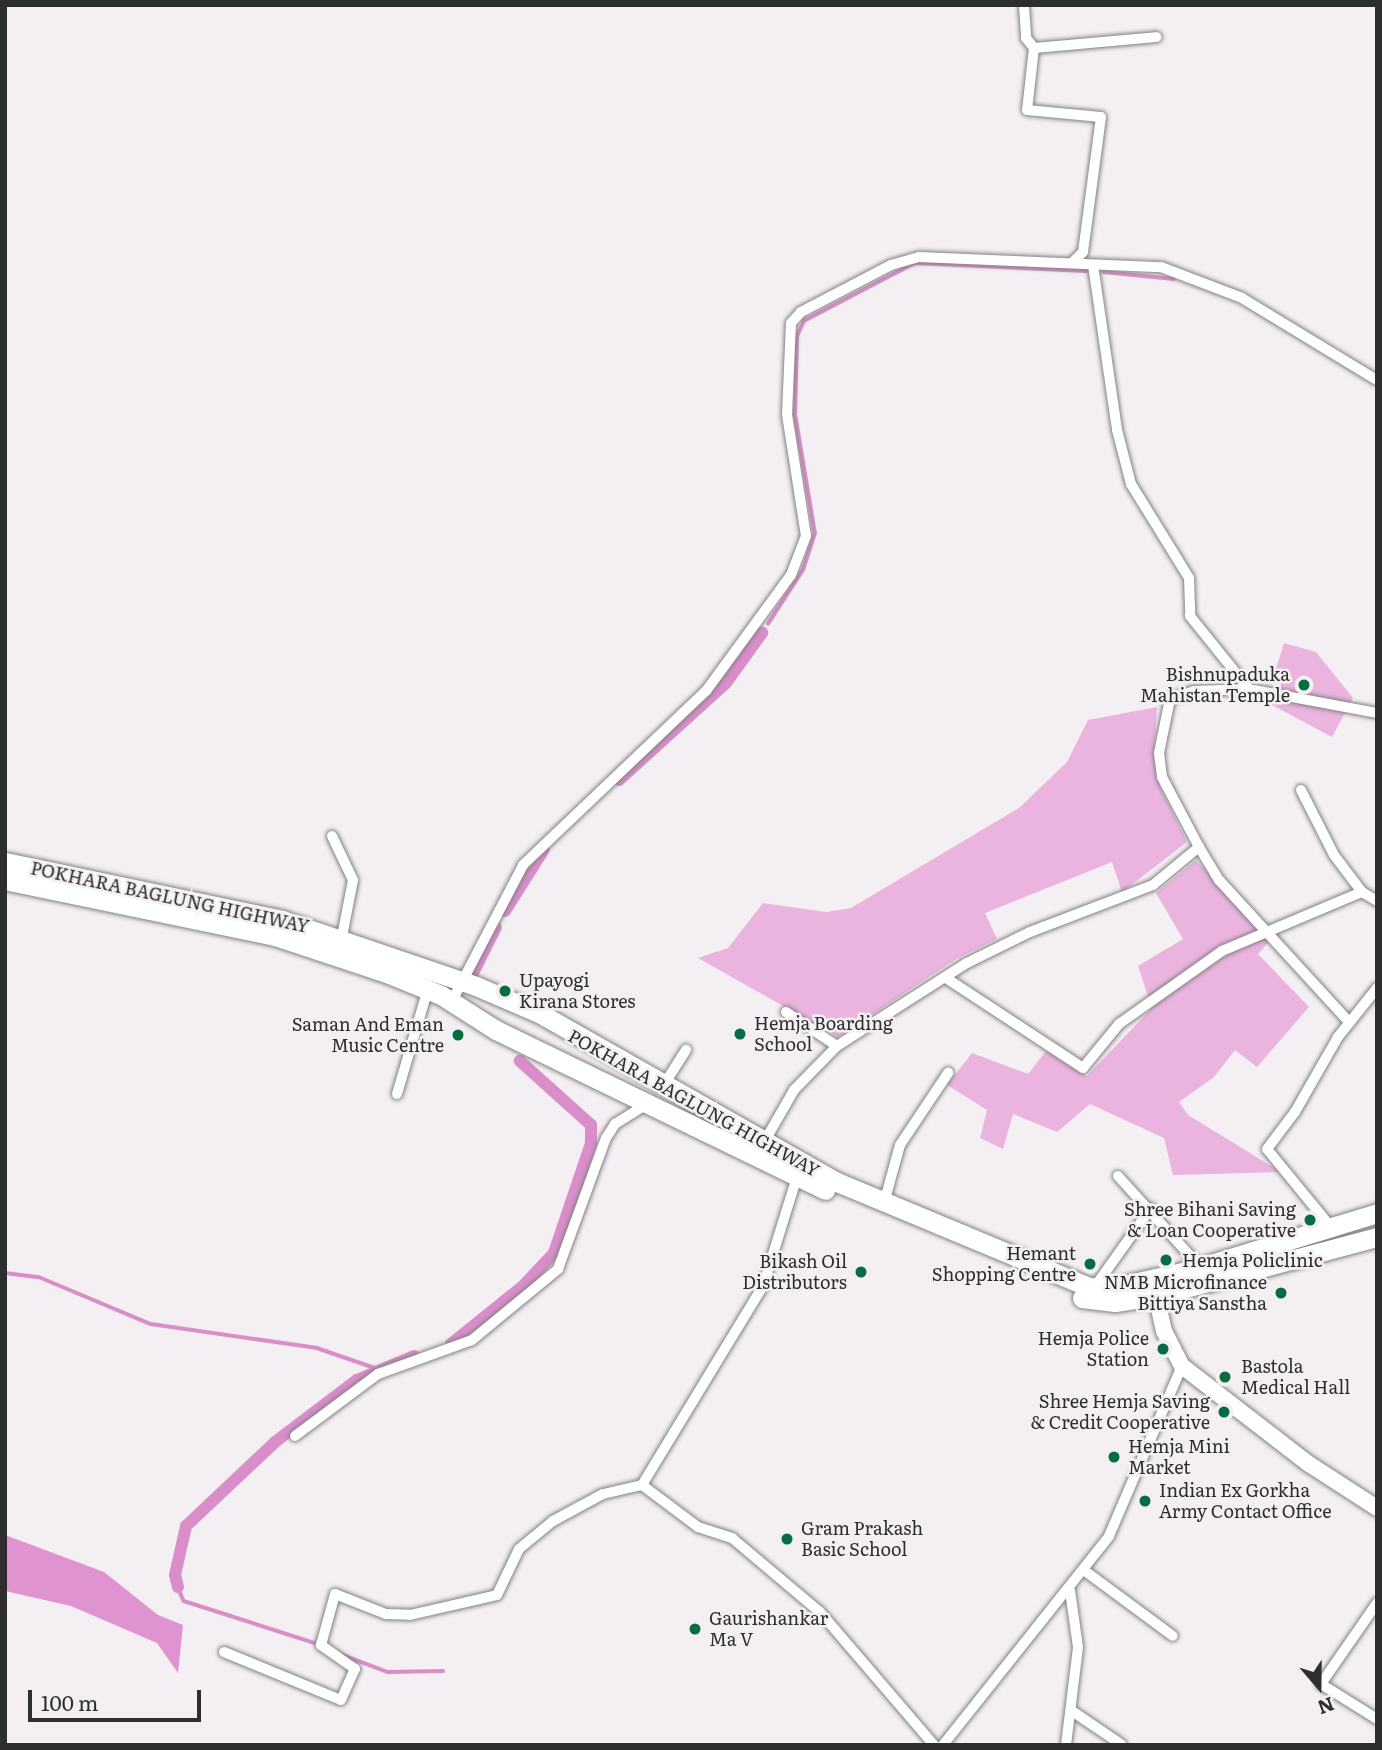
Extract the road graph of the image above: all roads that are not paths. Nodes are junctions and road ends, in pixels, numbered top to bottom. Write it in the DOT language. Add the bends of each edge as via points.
graph roads {
  1 [pos="1024,6"];
  2 [pos="1157,37"];
  3 [pos="1034,48"];
  4 [pos="1073,262"];
  5 [pos="1093,265"];
  6 [pos="1377,380"];
  7 [pos="1249,689"];
  8 [pos="1377,713"];
  9 [pos="1301,790"];
  10 [pos="332,836"];
  11 [pos="1199,847"];
  12 [pos="5,862"];
  13 [pos="5,880"];
  14 [pos="1362,892"];
  15 [pos="1377,901"];
  16 [pos="1268,934"];
  17 [pos="339,946"];
  18 [pos="946,978"];
  19 [pos="463,981"];
  20 [pos="1377,988"];
  21 [pos="428,989"];
  22 [pos="452,1001"];
  23 [pos="786,1012"];
  24 [pos="1349,1023"];
  25 [pos="837,1046"];
  26 [pos="686,1050"];
  27 [pos="948,1073"];
  28 [pos="662,1087"];
  29 [pos="397,1094"];
  30 [pos="647,1104"];
  31 [pos="760,1151"];
  32 [pos="1118,1176"];
  33 [pos="797,1177"];
  34 [pos="884,1203"];
  35 [pos="1151,1208"];
  36 [pos="1377,1213"];
  37 [pos="1330,1226"];
  38 [pos="1377,1237"];
  39 [pos="1195,1277"];
  40 [pos="1094,1288"];
  41 [pos="1154,1288"];
  42 [pos="1182,1366"];
  43 [pos="295,1436"];
  44 [pos="642,1485"];
  45 [pos="1377,1508"];
  46 [pos="1084,1571"];
  47 [pos="1070,1591"];
  48 [pos="1377,1604"];
  49 [pos="1173,1636"];
  50 [pos="224,1652"];
  51 [pos="1072,1711"];
  52 [pos="1377,1718"];
  53 [pos="934,1745"];
  54 [pos="943,1745"];
  55 [pos="1066,1745"];
  56 [pos="1122,1745"];
  1 -- 3 [label="street" via="1026,38"];
  2 -- 3 [label="street"];
  3 -- 4 [label="street" via="1027,110 1101,117 1083,252"];
  4 -- 5 [label="street"];
  4 -- 19 [label="street" via="919,257 832,294 791,323 789,440 806,536 791,575 706,691 523,864"];
  5 -- 6 [label="street" via="1161,267 1219,288"];
  5 -- 7 [label="street" via="1116,430 1130,484 1189,578 1191,616"];
  7 -- 8 [label="street"];
  7 -- 11 [label="street" via="1194,691 1170,699 1159,753 1162,777"];
  9 -- 14 [label="street" via="1320,833"];
  10 -- 17 [label="street" via="354,880"];
  11 -- 16 [label="street" via="1219,880"];
  11 -- 18 [label="street" via="1153,885 1030,932"];
  12 -- 17 [label="highway, POKHARA BAGLUNG HIGHWAY" via="282,920"];
  13 -- 17 [label="highway, POKHARA BAGLUNG HIGHWAY"];
  14 -- 15 [label="street"];
  14 -- 16 [label="street"];
  16 -- 18 [label="street" via="1244,938 1178,986 1143,1004 1119,1024 1083,1068"];
  16 -- 24 [label="street"];
  17 -- 19 [label="highway, POKHARA BAGLUNG HIGHWAY"];
  17 -- 21 [label="highway, POKHARA BAGLUNG HIGHWAY"];
  18 -- 25 [label="street"];
  19 -- 22 [label="street"];
  19 -- 28 [label="highway, POKHARA BAGLUNG HIGHWAY" via="539,1013"];
  20 -- 24 [label="street"];
  21 -- 22 [label="highway, POKHARA BAGLUNG HIGHWAY"];
  21 -- 29 [label="street"];
  22 -- 30 [label="highway, POKHARA BAGLUNG HIGHWAY" via="496,1030"];
  23 -- 25 [label="street"];
  24 -- 37 [label="street" via="1266,1149"];
  25 -- 31 [label="street" via="794,1090"];
  26 -- 28 [label="street"];
  27 -- 34 [label="street" via="901,1145"];
  28 -- 31 [label="highway, POKHARA BAGLUNG HIGHWAY"];
  30 -- 31 [label="highway, POKHARA BAGLUNG HIGHWAY"];
  30 -- 43 [label="street" via="615,1124 606,1138 558,1269 472,1340 378,1374"];
  31 -- 33 [label="highway, POKHARA BAGLUNG HIGHWAY"];
  31 -- 34 [label="highway, POKHARA BAGLUNG HIGHWAY"];
  32 -- 35 [label="street"];
  33 -- 41 [label="highway, POKHARA BAGLUNG HIGHWAY" via="1072,1295 1115,1302"];
  33 -- 44 [label="street" via="764,1286"];
  34 -- 40 [label="highway, POKHARA BAGLUNG HIGHWAY"];
  35 -- 39 [label="street" via="1193,1259"];
  35 -- 40 [label="street"];
  36 -- 37 [label="highway, POKHARA BAGLUNG HIGHWAY"];
  37 -- 39 [label="highway, POKHARA BAGLUNG HIGHWAY"];
  38 -- 39 [label="highway, POKHARA BAGLUNG HIGHWAY"];
  39 -- 41 [label="highway, POKHARA BAGLUNG HIGHWAY"];
  40 -- 41 [label="highway, POKHARA BAGLUNG HIGHWAY"];
  41 -- 42 [label="street" via="1164,1331"];
  42 -- 45 [label="street" via="1309,1464"];
  42 -- 46 [label="street" via="1130,1495"];
  44 -- 50 [label="street" via="603,1494 553,1521 519,1549 497,1595 410,1615 386,1614 335,1594 321,1645 355,1669 341,1700"];
  44 -- 53 [label="street" via="698,1527 732,1538 820,1612"];
  46 -- 47 [label="street"];
  46 -- 49 [label="street"];
  47 -- 51 [label="street" via="1078,1647"];
  47 -- 54 [label="street"];
  48 -- 52 [label="street" via="1321,1684"];
  51 -- 55 [label="street"];
  51 -- 56 [label="street"];
}
